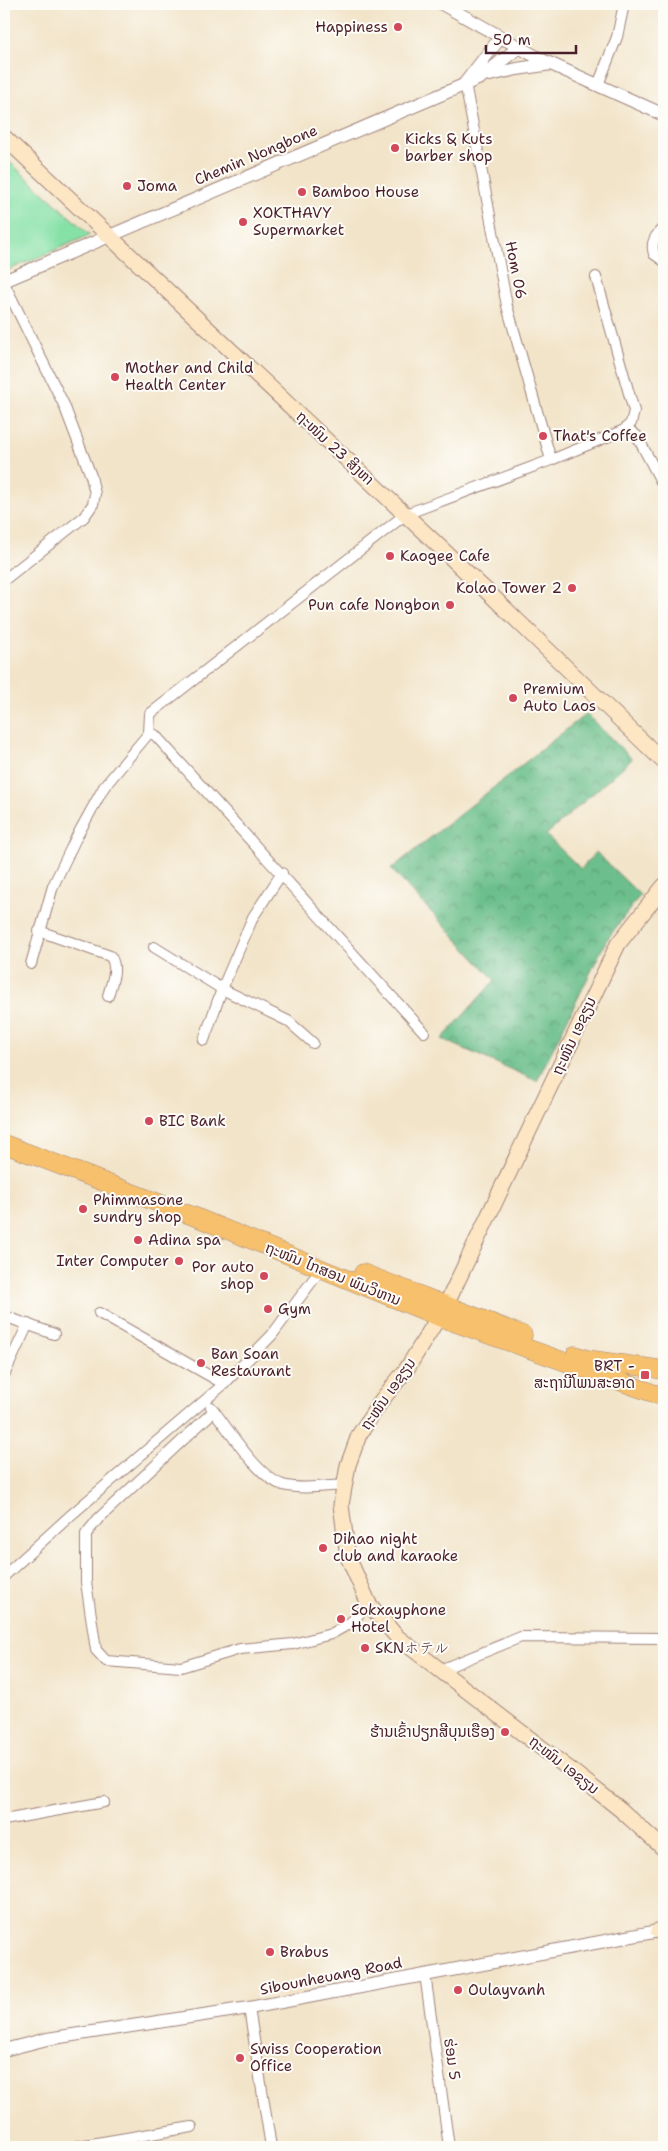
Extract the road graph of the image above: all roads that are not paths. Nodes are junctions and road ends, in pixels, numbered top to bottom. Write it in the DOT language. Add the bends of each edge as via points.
graph roads {
  1 [pos="442,4"];
  2 [pos="624,4"];
  3 [pos="500,38"];
  4 [pos="518,48"];
  5 [pos="552,64"];
  6 [pos="480,78"];
  7 [pos="465,83"];
  8 [pos="598,85"];
  9 [pos="664,115"];
  10 [pos="4,137"];
  11 [pos="664,227"];
  12 [pos="107,236"];
  13 [pos="664,261"];
  14 [pos="596,277"];
  15 [pos="4,282"];
  16 [pos="624,430"];
  17 [pos="551,460"];
  18 [pos="664,487"];
  19 [pos="406,514"];
  20 [pos="4,580"];
  21 [pos="149,733"];
  22 [pos="662,756"];
  23 [pos="282,873"];
  24 [pos="664,886"];
  25 [pos="39,931"];
  26 [pos="154,947"];
  27 [pos="31,964"];
  28 [pos="222,990"];
  29 [pos="108,996"];
  30 [pos="424,1032"];
  31 [pos="204,1040"];
  32 [pos="313,1043"];
  33 [pos="4,1133"];
  34 [pos="4,1144"];
  35 [pos="321,1269"];
  36 [pos="443,1311"];
  37 [pos="99,1313"];
  38 [pos="4,1316"];
  39 [pos="28,1324"];
  40 [pos="54,1334"];
  41 [pos="664,1370"];
  42 [pos="4,1375"];
  43 [pos="224,1384"];
  44 [pos="664,1397"];
  45 [pos="205,1399"];
  46 [pos="214,1411"];
  47 [pos="344,1486"];
  48 [pos="4,1576"];
  49 [pos="369,1604"];
  50 [pos="664,1638"];
  51 [pos="440,1670"];
  52 [pos="104,1802"];
  53 [pos="4,1820"];
  54 [pos="662,1849"];
  55 [pos="662,1930"];
  56 [pos="425,1974"];
  57 [pos="249,2008"];
  58 [pos="4,2050"];
  59 [pos="192,2127"];
  60 [pos="73,2147"];
  61 [pos="271,2147"];
  62 [pos="449,2147"];
  1 -- 3 [label="street"];
  2 -- 8 [label="street" via="617,37"];
  3 -- 4 [label="street"];
  3 -- 7 [label="street, Chemin Nongbone"];
  4 -- 5 [label="street"];
  4 -- 6 [label="street, Chemin Nongbone"];
  5 -- 6 [label="street"];
  5 -- 8 [label="street"];
  6 -- 7 [label="street, Chemin Nongbone"];
  7 -- 12 [label="street, Chemin Nongbone"];
  7 -- 17 [label="street, Hom 06" via="506,306"];
  8 -- 9 [label="street"];
  10 -- 12 [label="main road, ຖະໜົນ 23 ສິງຫາ"];
  11 -- 13 [label="street" via="652,248 654,254"];
  12 -- 15 [label="street, Chemin Nongbone"];
  12 -- 19 [label="main road, ຖະໜົນ 23 ສິງຫາ"];
  14 -- 16 [label="street" via="634,411 631,423"];
  15 -- 20 [label="street" via="64,405 91,476 94,494 93,504 84,517"];
  16 -- 17 [label="street"];
  16 -- 18 [label="street" via="637,436"];
  17 -- 19 [label="street"];
  19 -- 21 [label="street" via="150,714"];
  19 -- 22 [label="main road, ຖະໜົນ 23 ສິງຫາ"];
  21 -- 23 [label="street" via="155,735"];
  21 -- 25 [label="street" via="104,787 90,812 53,886"];
  23 -- 28 [label="street" via="253,917"];
  23 -- 30 [label="street"];
  24 -- 36 [label="main road, ຖະໜົນ ເອຊຽນ" via="618,944"];
  25 -- 27 [label="street"];
  25 -- 29 [label="street" via="110,956 114,960 114,970"];
  26 -- 28 [label="street"];
  28 -- 31 [label="street"];
  28 -- 32 [label="street" via="288,1021"];
  33 -- 36 [label="highway, ຖະໜົນ ໄກສອນ ພົມວິຫານ"];
  34 -- 35 [label="highway, ຖະໜົນ ໄກສອນ ພົມວິຫານ"];
  35 -- 36 [label="highway, ຖະໜົນ ໄກສອນ ພົມວິຫານ"];
  35 -- 43 [label="street" via="272,1336"];
  36 -- 41 [label="highway, ຖະໜົນ ໄກສອນ ພົມວິຫານ" via="587,1359"];
  36 -- 44 [label="highway, ຖະໜົນ ໄກສອນ ພົມວິຫານ"];
  36 -- 47 [label="main road, ຖະໜົນ ເອຊຽນ" via="360,1435"];
  37 -- 43 [label="street"];
  38 -- 39 [label="street"];
  39 -- 40 [label="street"];
  39 -- 42 [label="street"];
  43 -- 45 [label="street"];
  45 -- 46 [label="street"];
  45 -- 48 [label="street"];
  46 -- 47 [label="street" via="256,1465 272,1480 294,1486"];
  46 -- 49 [label="street" via="98,1519 86,1534 86,1582 96,1650 106,1662 181,1667 240,1649 293,1644 331,1634 349,1624"];
  47 -- 49 [label="main road, ຖະໜົນ ເອຊຽນ" via="341,1505 348,1557"];
  49 -- 51 [label="main road, ຖະໜົນ ເອຊຽນ" via="397,1637"];
  50 -- 51 [label="street" via="521,1638"];
  51 -- 54 [label="main road, ຖະໜົນ ເອຊຽນ" via="581,1778"];
  52 -- 53 [label="street"];
  55 -- 56 [label="street, Sibounheuang Road"];
  56 -- 57 [label="street, Sibounheuang Road"];
  56 -- 62 [label="street, ຮ່ອມ 5"];
  57 -- 58 [label="street, Sibounheuang Road" via="47,2039"];
  57 -- 61 [label="street"];
  59 -- 60 [label="street"];
}
